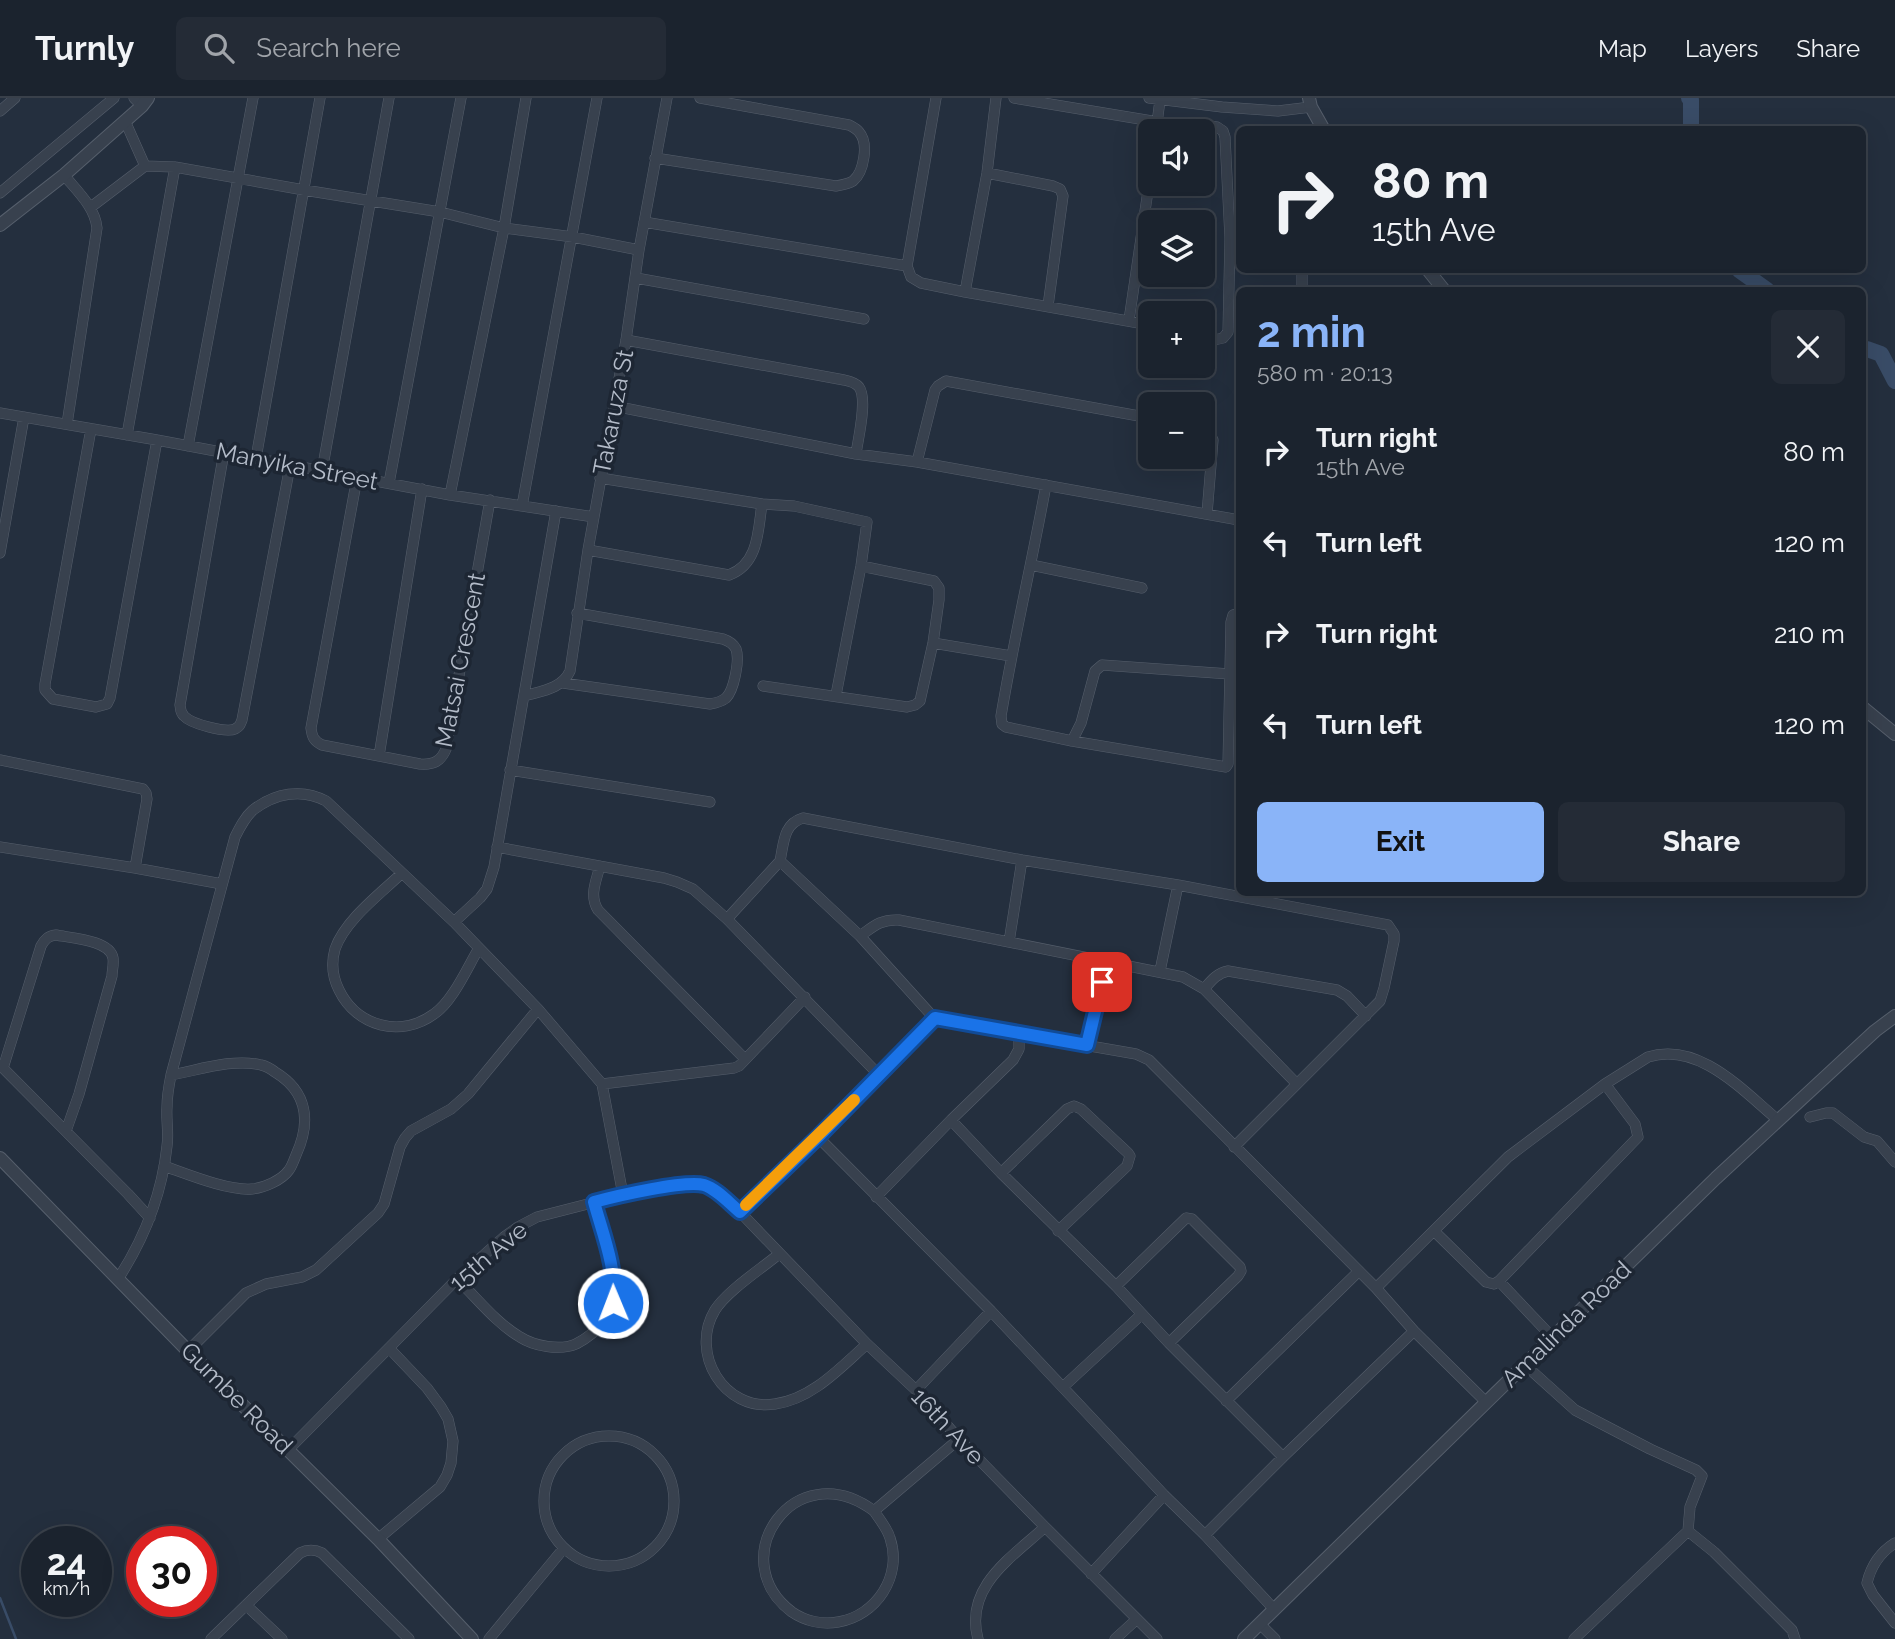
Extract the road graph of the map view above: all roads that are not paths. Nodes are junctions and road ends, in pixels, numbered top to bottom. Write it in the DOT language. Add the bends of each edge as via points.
graph roads {
  1 [pos="15,98"];
  2 [pos="114,98"];
  3 [pos="253,98"];
  4 [pos="320,98"];
  5 [pos="389,98"];
  6 [pos="461,98"];
  7 [pos="526,98"];
  8 [pos="597,98"];
  9 [pos="667,98"];
  10 [pos="700,98"];
  11 [pos="936,98"];
  12 [pos="996,98"];
  13 [pos="1014,98"];
  14 [pos="1155,99"];
  15 [pos="141,101"];
  16 [pos="1222,102"];
  17 [pos="1310,103"];
  18 [pos="0,111"];
  19 [pos="1156,119"];
  20 [pos="125,121"];
  21 [pos="1138,123"];
  22 [pos="1322,126"];
  23 [pos="1215,127"];
  24 [pos="655,158"];
  25 [pos="145,166"];
  26 [pos="175,167"];
  27 [pos="987,173"];
  28 [pos="64,175"];
  29 [pos="237,178"];
  30 [pos="304,190"];
  31 [pos="0,192"];
  32 [pos="1147,196"];
  33 [pos="371,201"];
  34 [pos="91,207"];
  35 [pos="440,212"];
  36 [pos="645,222"];
  37 [pos="0,225"];
  38 [pos="504,228"];
  39 [pos="573,237"];
  40 [pos="639,250"];
  41 [pos="907,266"];
  42 [pos="1430,273"];
  43 [pos="636,278"];
  44 [pos="1442,287"];
  45 [pos="965,292"];
  46 [pos="1048,306"];
  47 [pos="864,319"];
  48 [pos="1129,320"];
  49 [pos="1138,322"];
  50 [pos="626,340"];
  51 [pos="1215,340"];
  52 [pos="614,407"];
  53 [pos="0,413"];
  54 [pos="1138,416"];
  55 [pos="24,417"];
  56 [pos="67,424"];
  57 [pos="91,429"];
  58 [pos="127,435"];
  59 [pos="157,440"];
  60 [pos="188,446"];
  61 [pos="224,453"];
  62 [pos="856,454"];
  63 [pos="256,458"];
  64 [pos="917,463"];
  65 [pos="290,466"];
  66 [pos="1211,469"];
  67 [pos="322,471"];
  68 [pos="357,478"];
  69 [pos="600,478"];
  70 [pos="389,483"];
  71 [pos="1046,485"];
  72 [pos="422,489"];
  73 [pos="450,495"];
  74 [pos="490,500"];
  75 [pos="762,503"];
  76 [pos="523,506"];
  77 [pos="556,511"];
  78 [pos="1208,514"];
  79 [pos="594,517"];
  80 [pos="1236,519"];
  81 [pos="588,550"];
  82 [pos="0,553"];
  83 [pos="1031,565"];
  84 [pos="861,566"];
  85 [pos="1142,587"];
  86 [pos="577,613"];
  87 [pos="1236,614"];
  88 [pos="933,643"];
  89 [pos="1011,656"];
  90 [pos="1230,674"];
  91 [pos="563,683"];
  92 [pos="763,685"];
  93 [pos="836,695"];
  94 [pos="524,696"];
  95 [pos="1866,710"];
  96 [pos="1895,734"];
  97 [pos="1072,741"];
  98 [pos="379,755"];
  99 [pos="0,760"];
  100 [pos="510,769"];
  101 [pos="710,803"];
  102 [pos="0,847"];
  103 [pos="497,847"];
  104 [pos="780,860"];
  105 [pos="1022,860"];
  106 [pos="600,866"];
  107 [pos="135,868"];
  108 [pos="402,873"];
  109 [pos="222,884"];
  110 [pos="1178,885"];
  111 [pos="727,919"];
  112 [pos="454,922"];
  113 [pos="860,936"];
  114 [pos="1009,942"];
  115 [pos="480,948"];
  116 [pos="1106,961"];
  117 [pos="1160,971"];
  118 [pos="1204,989"];
  119 [pos="805,997"];
  120 [pos="538,1009"];
  121 [pos="1366,1016"];
  122 [pos="1895,1016"];
  123 [pos="935,1018"];
  124 [pos="1019,1033"];
  125 [pos="1087,1045"];
  126 [pos="745,1059"];
  127 [pos="1,1067"];
  128 [pos="171,1074"];
  129 [pos="879,1075"];
  130 [pos="602,1084"];
  131 [pos="1297,1084"];
  132 [pos="1605,1084"];
  133 [pos="1810,1117"];
  134 [pos="1778,1119"];
  135 [pos="951,1120"];
  136 [pos="66,1131"];
  137 [pos="818,1137"];
  138 [pos="1234,1147"];
  139 [pos="0,1158"];
  140 [pos="1895,1161"];
  141 [pos="164,1166"];
  142 [pos="1001,1173"];
  143 [pos="623,1195"];
  144 [pos="876,1197"];
  145 [pos="594,1202"];
  146 [pos="740,1212"];
  147 [pos="150,1218"];
  148 [pos="1058,1231"];
  149 [pos="1434,1231"];
  150 [pos="779,1254"];
  151 [pos="1359,1271"];
  152 [pos="118,1279"];
  153 [pos="457,1279"];
  154 [pos="1499,1281"];
  155 [pos="1116,1286"];
  156 [pos="1376,1288"];
  157 [pos="991,1311"];
  158 [pos="1142,1314"];
  159 [pos="1414,1331"];
  160 [pos="1552,1337"];
  161 [pos="1169,1343"];
  162 [pos="867,1344"];
  163 [pos="389,1348"];
  164 [pos="188,1351"];
  165 [pos="1524,1364"];
  166 [pos="1063,1387"];
  167 [pos="916,1390"];
  168 [pos="1226,1401"];
  169 [pos="1486,1402"];
  170 [pos="959,1439"];
  171 [pos="289,1449"];
  172 [pos="1283,1457"];
  173 [pos="1164,1495"];
  174 [pos="874,1511"];
  175 [pos="1045,1527"];
  176 [pos="1688,1531"];
  177 [pos="1205,1535"];
  178 [pos="379,1539"];
  179 [pos="1895,1543"];
  180 [pos="564,1548"];
  181 [pos="1091,1574"];
  182 [pos="247,1605"];
  183 [pos="1274,1609"];
  184 [pos="1137,1619"];
  185 [pos="1895,1623"];
  186 [pos="1260,1624"];
  187 [pos="211,1639"];
  188 [pos="282,1639"];
  189 [pos="410,1639"];
  190 [pos="472,1639"];
  191 [pos="489,1639"];
  192 [pos="978,1639"];
  193 [pos="1115,1639"];
  194 [pos="1157,1639"];
  195 [pos="1244,1639"];
  196 [pos="1275,1639"];
  197 [pos="1574,1639"];
  198 [pos="1795,1639"];
  1 -- 18 [label="street"];
  2 -- 31 [label="street"];
  3 -- 29 [label="street"];
  4 -- 30 [label="street"];
  5 -- 33 [label="street"];
  6 -- 35 [label="street"];
  7 -- 38 [label="street"];
  8 -- 39 [label="street"];
  9 -- 24 [label="street, Takaruza St"];
  10 -- 24 [label="street" via="849,125 860,132 864,144 855,180 836,186"];
  11 -- 41 [label="street"];
  12 -- 27 [label="street"];
  13 -- 21 [label="street"];
  14 -- 16 [label="street"];
  14 -- 19 [label="street"];
  15 -- 20 [label="street"];
  16 -- 17 [label="street" via="1278,111"];
  17 -- 22 [label="street"];
  20 -- 25 [label="street"];
  20 -- 28 [label="street"];
  23 -- 51 [label="street" via="1225,137 1230,238 1228,332"];
  24 -- 36 [label="street, Takaruza St"];
  25 -- 26 [label="street"];
  25 -- 34 [label="street"];
  26 -- 29 [label="street"];
  26 -- 58 [label="street"];
  27 -- 45 [label="street"];
  27 -- 46 [label="street" via="1060,189 1063,196"];
  28 -- 34 [label="street"];
  28 -- 37 [label="street"];
  29 -- 30 [label="street"];
  29 -- 60 [label="street"];
  30 -- 33 [label="street"];
  30 -- 63 [label="street"];
  32 -- 48 [label="street"];
  33 -- 35 [label="street"];
  33 -- 67 [label="street"];
  34 -- 56 [label="street" via="97,228"];
  35 -- 38 [label="street"];
  35 -- 70 [label="street"];
  36 -- 40 [label="street, Takaruza St"];
  36 -- 41 [label="street"];
  38 -- 39 [label="street"];
  38 -- 73 [label="street"];
  39 -- 40 [label="street"];
  39 -- 76 [label="street"];
  40 -- 43 [label="street, Takaruza St"];
  41 -- 45 [label="street" via="911,277 921,283"];
  42 -- 44 [label="street"];
  43 -- 47 [label="street"];
  43 -- 50 [label="street, Takaruza St"];
  45 -- 46 [label="street"];
  46 -- 48 [label="street"];
  48 -- 49 [label="street"];
  50 -- 52 [label="street, Takaruza St"];
  50 -- 62 [label="street" via="855,383 863,401"];
  52 -- 62 [label="street"];
  52 -- 69 [label="street, Takaruza St"];
  53 -- 55 [label="street, Manyika Street"];
  54 -- 64 [label="street" via="946,382 935,390"];
  55 -- 56 [label="street, Manyika Street"];
  55 -- 82 [label="street"];
  56 -- 57 [label="street, Manyika Street"];
  57 -- 58 [label="street, Manyika Street"];
  57 -- 59 [label="street" via="45,684 53,699 96,707 110,698"];
  58 -- 59 [label="street, Manyika Street"];
  59 -- 60 [label="street, Manyika Street"];
  60 -- 61 [label="street, Manyika Street"];
  61 -- 63 [label="street, Manyika Street"];
  61 -- 65 [label="street" via="180,705 184,717 192,722 226,731 243,720"];
  62 -- 64 [label="street"];
  63 -- 65 [label="street, Manyika Street"];
  64 -- 71 [label="street"];
  65 -- 67 [label="street, Manyika Street"];
  66 -- 78 [label="street"];
  67 -- 68 [label="street, Manyika Street"];
  68 -- 70 [label="street, Manyika Street"];
  68 -- 98 [label="street, Matsai Crescent" via="311,728 313,739 322,745"];
  69 -- 75 [label="street"];
  69 -- 79 [label="street, Takaruza St"];
  70 -- 72 [label="street, Manyika Street"];
  71 -- 78 [label="street"];
  71 -- 83 [label="street"];
  72 -- 73 [label="street, Manyika Street"];
  72 -- 98 [label="street"];
  73 -- 74 [label="street, Manyika Street"];
  74 -- 76 [label="street, Manyika Street"];
  74 -- 98 [label="street, Matsai Crescent" via="446,748 442,757 428,764"];
  75 -- 81 [label="street" via="754,551 743,567 729,575"];
  75 -- 84 [label="street" via="867,522"];
  76 -- 77 [label="street, Manyika Street"];
  77 -- 79 [label="street, Manyika Street"];
  77 -- 94 [label="street"];
  78 -- 80 [label="street"];
  79 -- 81 [label="street, Takaruza St"];
  81 -- 86 [label="street, Takaruza St"];
  83 -- 85 [label="street"];
  83 -- 89 [label="street"];
  84 -- 88 [label="street" via="934,581 939,600"];
  84 -- 93 [label="street"];
  86 -- 91 [label="street, Takaruza St" via="570,671"];
  86 -- 91 [label="street" via="729,641 737,656 735,678 724,700 710,704"];
  87 -- 90 [label="street" via="1231,622"];
  88 -- 89 [label="street"];
  88 -- 93 [label="street" via="920,701 915,705"];
  89 -- 97 [label="street" via="1002,724"];
  90 -- 97 [label="street" via="1102,665 1095,671"];
  90 -- 97 [label="street" via="1226,767"];
  91 -- 94 [label="street"];
  92 -- 93 [label="street"];
  94 -- 100 [label="street"];
  95 -- 96 [label="street"];
  99 -- 107 [label="street" via="143,789 147,799"];
  100 -- 101 [label="street"];
  100 -- 103 [label="street"];
  102 -- 107 [label="street"];
  103 -- 106 [label="street"];
  103 -- 112 [label="street" via="486,889"];
  104 -- 105 [label="street" via="791,823 803,818"];
  104 -- 111 [label="street"];
  104 -- 113 [label="street"];
  105 -- 110 [label="street"];
  105 -- 114 [label="street"];
  106 -- 111 [label="street" via="686,885"];
  106 -- 126 [label="street" via="592,895 598,910"];
  107 -- 109 [label="street"];
  108 -- 109 [label="street" via="326,801 292,793 253,810 242,823"];
  108 -- 112 [label="street"];
  108 -- 115 [label="street" via="345,929 335,947 335,982 358,1016 398,1028 418,1024 450,998"];
  109 -- 128 [label="street"];
  110 -- 117 [label="street"];
  110 -- 121 [label="street" via="1388,925 1394,941 1384,988 1380,1001"];
  111 -- 119 [label="street"];
  112 -- 115 [label="street"];
  113 -- 114 [label="street" via="881,922 899,920"];
  113 -- 123 [label="street"];
  114 -- 116 [label="street"];
  115 -- 120 [label="street"];
  116 -- 117 [label="street"];
  116 -- 125 [label="street"];
  117 -- 118 [label="street"];
  118 -- 121 [label="street" via="1228,971 1337,990"];
  118 -- 131 [label="street"];
  119 -- 126 [label="street"];
  119 -- 129 [label="street"];
  120 -- 130 [label="street"];
  120 -- 164 [label="street" via="468,1094 405,1138 378,1213 316,1270 246,1293"];
  121 -- 131 [label="street"];
  122 -- 134 [label="street, Amalinda Road"];
  123 -- 124 [label="street"];
  123 -- 129 [label="street"];
  124 -- 125 [label="street"];
  124 -- 135 [label="street" via="1013,1060"];
  125 -- 138 [label="street" via="1149,1060"];
  126 -- 130 [label="street" via="727,1070"];
  127 -- 136 [label="street"];
  127 -- 136 [label="street" via="45,939 56,935 110,950 112,976"];
  128 -- 141 [label="street"];
  128 -- 141 [label="street" via="239,1063 264,1065 297,1091 306,1123 290,1169 264,1186 236,1188"];
  129 -- 137 [label="street"];
  130 -- 143 [label="street"];
  131 -- 138 [label="street"];
  132 -- 134 [label="street" via="1648,1057 1694,1058 1714,1067"];
  132 -- 149 [label="street" via="1508,1157"];
  132 -- 154 [label="street" via="1636,1125 1638,1137"];
  133 -- 140 [label="street" via="1833,1113 1864,1137 1877,1141"];
  134 -- 160 [label="street, Amalinda Road"];
  135 -- 142 [label="street"];
  135 -- 144 [label="street"];
  136 -- 147 [label="street"];
  137 -- 144 [label="street"];
  137 -- 146 [label="street"];
  138 -- 151 [label="street"];
  139 -- 152 [label="street, Gumbe Road"];
  141 -- 147 [label="street"];
  142 -- 148 [label="street"];
  142 -- 148 [label="street" via="1074,1106 1128,1153 1127,1166"];
  143 -- 145 [label="street, 15th Ave"];
  143 -- 146 [label="street, 15th Ave" via="702,1185"];
  144 -- 157 [label="street"];
  145 -- 153 [label="street, 15th Ave" via="537,1217 518,1227"];
  145 -- 153 [label="street" via="615,1287 607,1318 591,1336 572,1346 556,1347 523,1339"];
  146 -- 150 [label="street, 16th Ave"];
  147 -- 152 [label="street"];
  148 -- 155 [label="street"];
  149 -- 154 [label="street" via="1486,1282"];
  149 -- 156 [label="street"];
  150 -- 162 [label="street, 16th Ave"];
  150 -- 162 [label="street" via="715,1311 706,1346 712,1371 722,1385 746,1402 776,1404 825,1382"];
  151 -- 156 [label="street"];
  151 -- 168 [label="street"];
  152 -- 164 [label="street, Gumbe Road"];
  153 -- 163 [label="street, 15th Ave"];
  154 -- 160 [label="street"];
  155 -- 158 [label="street"];
  155 -- 161 [label="street" via="1186,1218 1240,1267 1238,1276"];
  156 -- 159 [label="street"];
  157 -- 166 [label="street"];
  157 -- 167 [label="street"];
  158 -- 161 [label="street"];
  158 -- 166 [label="street"];
  159 -- 169 [label="street"];
  159 -- 172 [label="street"];
  160 -- 165 [label="street, Amalinda Road"];
  161 -- 168 [label="street"];
  162 -- 167 [label="street, 16th Ave"];
  163 -- 171 [label="street, 15th Ave"];
  163 -- 178 [label="street" via="442,1407 453,1441 451,1463 440,1487"];
  164 -- 171 [label="street, Gumbe Road"];
  165 -- 169 [label="street, Amalinda Road"];
  165 -- 176 [label="street" via="1575,1410 1702,1476 1690,1507"];
  166 -- 173 [label="street"];
  167 -- 170 [label="street, 16th Ave"];
  168 -- 172 [label="street"];
  169 -- 183 [label="street, Amalinda Road"];
  170 -- 174 [label="street"];
  170 -- 175 [label="street, 16th Ave"];
  171 -- 178 [label="street, Gumbe Road"];
  172 -- 177 [label="street"];
  173 -- 177 [label="street"];
  173 -- 181 [label="street"];
  174 -- 174 [label="street" via="860,1501 828,1493 811,1495 782,1513 766,1542 764,1559 769,1584 783,1605 813,1622 830,1623 854,1618 875,1604 885,1590 894,1557 888,1532"];
  175 -- 181 [label="street, 16th Ave"];
  175 -- 192 [label="street" via="981,1592 975,1610"];
  176 -- 197 [label="street"];
  176 -- 198 [label="street" via="1786,1623"];
  177 -- 183 [label="street"];
  178 -- 190 [label="street, Gumbe Road"];
  179 -- 185 [label="street" via="1874,1562 1867,1583"];
  180 -- 180 [label="street" via="577,1558 610,1566 642,1557 655,1546 666,1532 674,1500 671,1483 654,1454 624,1437 608,1436 591,1438 562,1456 552,1469 544,1502 546,1519"];
  180 -- 191 [label="street"];
  181 -- 184 [label="street, 16th Ave"];
  182 -- 187 [label="street"];
  182 -- 188 [label="street"];
  182 -- 189 [label="street" via="300,1553 315,1550"];
  183 -- 186 [label="street, Amalinda Road"];
  184 -- 193 [label="street"];
  184 -- 194 [label="street, 16th Ave"];
  186 -- 195 [label="street, Amalinda Road"];
  186 -- 196 [label="street"];
}
